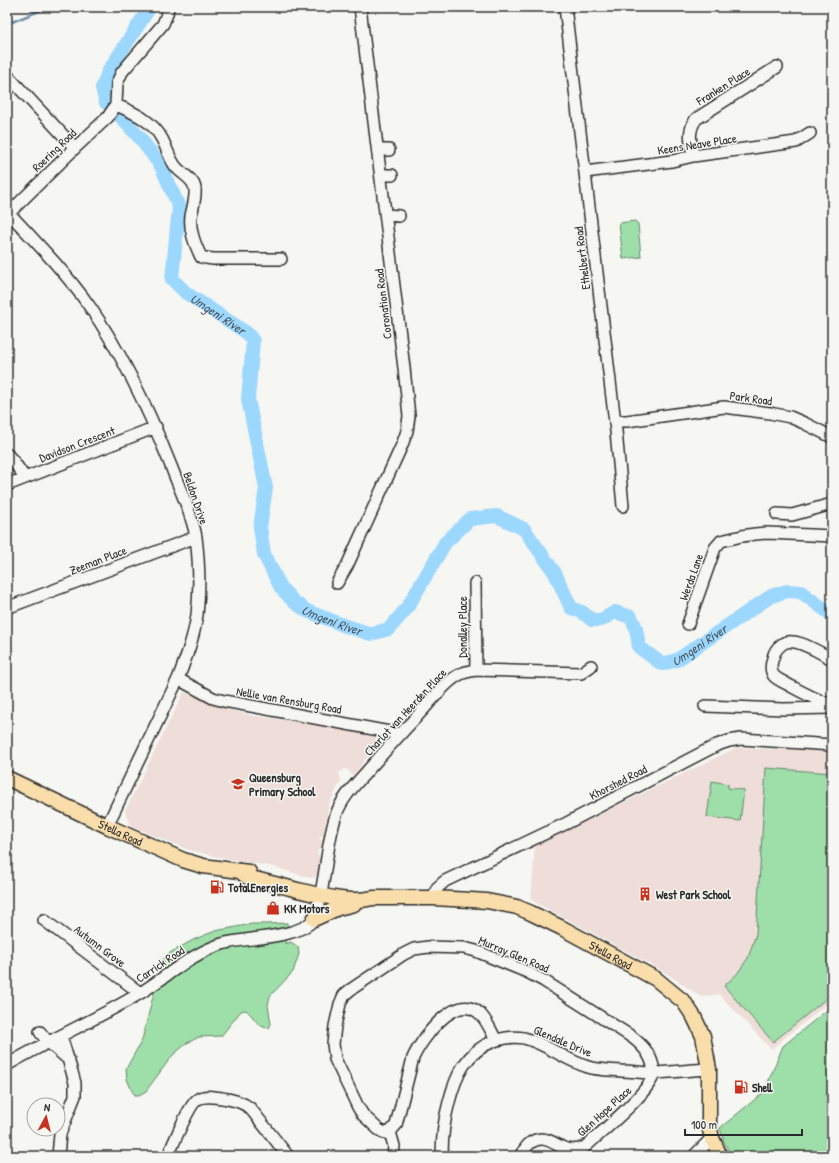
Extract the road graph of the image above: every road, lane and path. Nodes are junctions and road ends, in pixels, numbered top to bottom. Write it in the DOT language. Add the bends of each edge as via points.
graph roads {
  1 [pos="168,7"];
  2 [pos="360,7"];
  3 [pos="565,7"];
  4 [pos="777,67"];
  5 [pos="7,75"];
  6 [pos="116,104"];
  7 [pos="810,133"];
  8 [pos="75,148"];
  9 [pos="693,156"];
  10 [pos="585,172"];
  11 [pos="8,212"];
  12 [pos="386,215"];
  13 [pos="399,216"];
  14 [pos="281,259"];
  15 [pos="615,421"];
  16 [pos="156,428"];
  17 [pos="832,437"];
  18 [pos="7,454"];
  19 [pos="25,478"];
  20 [pos="7,485"];
  21 [pos="832,504"];
  22 [pos="623,506"];
  23 [pos="777,514"];
  24 [pos="832,536"];
  25 [pos="196,537"];
  26 [pos="337,582"];
  27 [pos="475,584"];
  28 [pos="9,608"];
  29 [pos="688,624"];
  30 [pos="832,659"];
  31 [pos="591,666"];
  32 [pos="476,670"];
  33 [pos="178,679"];
  34 [pos="832,704"];
  35 [pos="705,706"];
  36 [pos="832,708"];
  37 [pos="400,734"];
  38 [pos="832,745"];
  39 [pos="7,778"];
  40 [pos="107,826"];
  41 [pos="322,893"];
  42 [pos="433,898"];
  43 [pos="370,899"];
  44 [pos="314,919"];
  45 [pos="44,920"];
  46 [pos="140,993"];
  47 [pos="40,1032"];
  48 [pos="61,1036"];
  49 [pos="496,1040"];
  50 [pos="48,1042"];
  51 [pos="69,1060"];
  52 [pos="7,1065"];
  53 [pos="709,1069"];
  54 [pos="654,1073"];
  55 [pos="390,1132"];
  56 [pos="712,1138"];
  57 [pos="58,1156"];
  58 [pos="168,1156"];
  59 [pos="288,1156"];
  60 [pos="393,1156"];
  61 [pos="442,1156"];
  62 [pos="520,1156"];
  63 [pos="694,1156"];
  64 [pos="720,1156"];
  1 -- 6 [label="street" via="163,24 122,72 117,83"];
  2 -- 12 [label="street, Coronation Road" via="377,138 385,147"];
  3 -- 10 [label="street, Ethelbert Road"];
  4 -- 9 [label="street, Franken Place" via="696,119 690,129"];
  5 -- 8 [label="street"];
  6 -- 8 [label="street, Roering Road" via="108,117"];
  6 -- 14 [label="street" via="133,112 152,126 177,168 193,182 195,198 191,218 194,240 201,256 213,259"];
  7 -- 9 [label="street, Keens Neave Place" via="796,142"];
  8 -- 11 [label="street, Roering Road"];
  9 -- 10 [label="street, Keens Neave Place"];
  10 -- 15 [label="street, Ethelbert Road"];
  11 -- 16 [label="street, Beldon Drive" via="90,307 120,354"];
  12 -- 13 [label="street"];
  12 -- 26 [label="street, Coronation Road" via="409,368 409,416 402,445 347,566"];
  15 -- 17 [label="street, Park Road" via="724,407 790,417"];
  15 -- 22 [label="street, Ethelbert Road"];
  16 -- 19 [label="street, Davidson Crescent"];
  16 -- 25 [label="street, Beldon Drive" via="192,520"];
  18 -- 19 [label="street"];
  19 -- 20 [label="street, Davidson Crescent"];
  21 -- 23 [label="street" via="792,515"];
  24 -- 29 [label="street, Werda Lane" via="767,533 721,541 715,548"];
  25 -- 28 [label="street, Zeeman Place"];
  25 -- 33 [label="street, Beldon Drive" via="199,580 197,616"];
  27 -- 32 [label="street, Donalley Place"];
  30 -- 34 [label="street" via="799,642 785,642 775,653 771,669 773,675 781,681"];
  31 -- 32 [label="street, Charlot van Heerden Place" via="581,673"];
  32 -- 37 [label="street, Charlot van Heerden Place" via="456,676"];
  33 -- 37 [label="street, Nellie van Rensburg Road" via="213,698 224,701"];
  33 -- 40 [label="street, Beldon Drive"];
  35 -- 36 [label="street"];
  37 -- 41 [label="street, Charlot van Heerden Place" via="340,807 332,832"];
  38 -- 42 [label="street, Khorshed Road" via="741,739 718,745 567,823 445,881 437,888"];
  39 -- 40 [label="main road, Stella Road"];
  40 -- 41 [label="main road, Stella Road" via="198,865 240,871 247,877"];
  41 -- 43 [label="main road, Stella Road" via="342,899"];
  41 -- 44 [label="street"];
  42 -- 43 [label="main road, Stella Road"];
  42 -- 53 [label="main road, Stella Road" via="487,901 517,907 562,928 656,980 684,1002 694,1017 703,1036"];
  43 -- 44 [label="main road" via="338,908"];
  44 -- 46 [label="street, Carrick Road" via="306,926 285,934 240,940 208,949"];
  45 -- 46 [label="street, Autumn Grove"];
  46 -- 48 [label="street, Carrick Road"];
  47 -- 50 [label="street"];
  48 -- 50 [label="street, Carrick Road"];
  48 -- 51 [label="street"];
  49 -- 54 [label="street, Glendale Drive" via="522,1038 588,1066"];
  49 -- 55 [label="street" via="484,1018 472,1008 457,1009 447,1014 433,1028 412,1058 396,1125"];
  49 -- 61 [label="street, Glendale Drive" via="480,1048 457,1076 445,1117"];
  50 -- 51 [label="street"];
  50 -- 52 [label="street, Carrick Road"];
  51 -- 57 [label="street" via="75,1083 75,1096 60,1134"];
  53 -- 54 [label="street, Glendale Drive"];
  53 -- 56 [label="main road, Stella Road"];
  54 -- 55 [label="street, Murray Glen Road" via="651,1059 641,1044 539,978 476,951 459,948 419,948 404,954 350,990 342,999 335,1026 335,1059 358,1107 378,1129"];
  54 -- 62 [label="street, Glen Hope Place" via="640,1096 585,1147 568,1149 547,1139 541,1139 530,1144"];
  55 -- 60 [label="street" via="394,1146"];
  56 -- 63 [label="street"];
  56 -- 64 [label="main road, Stella Road"];
  58 -- 59 [label="street" via="192,1105 196,1100 208,1096 244,1103"];
}
